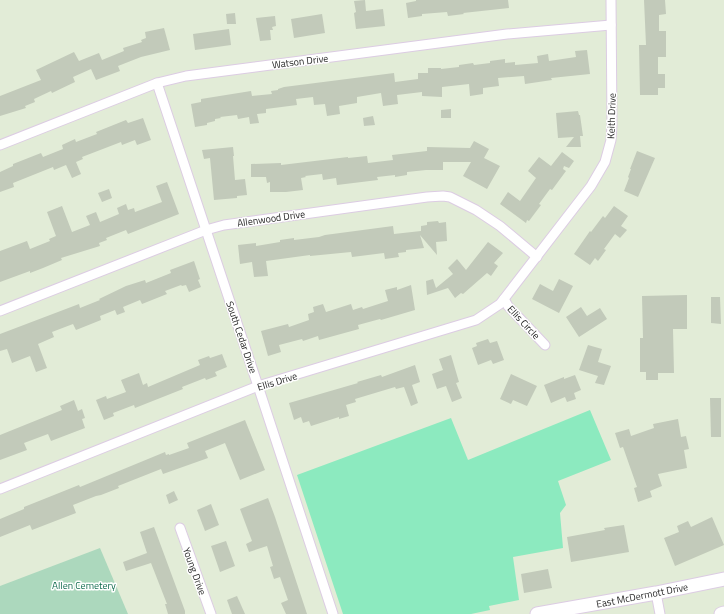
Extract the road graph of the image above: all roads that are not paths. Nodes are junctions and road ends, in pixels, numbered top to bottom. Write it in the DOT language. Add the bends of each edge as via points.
graph roads {
  1 [pos="611,0"];
  2 [pos="611,25"];
  3 [pos="156,83"];
  4 [pos="0,145"];
  5 [pos="206,230"];
  6 [pos="537,257"];
  7 [pos="504,299"];
  8 [pos="0,311"];
  9 [pos="545,345"];
  10 [pos="258,386"];
  11 [pos="0,489"];
  12 [pos="180,528"];
  13 [pos="724,579"];
  14 [pos="656,593"];
  15 [pos="724,613"];
  16 [pos="211,614"];
  17 [pos="332,614"];
  18 [pos="537,614"];
  19 [pos="660,614"];
  20 [pos="721,614"];
  1 -- 2 [label="street, Keith Drive"];
  2 -- 3 [label="street, Watson Drive" via="507,34 186,76"];
  2 -- 6 [label="street, Keith Drive" via="612,125 605,162 591,186"];
  3 -- 4 [label="street, Watson Drive"];
  3 -- 5 [label="street, South Cedar Drive"];
  5 -- 6 [label="street, Allenwood Drive" via="224,225 443,196 476,210"];
  5 -- 8 [label="street, Allenwood Drive"];
  5 -- 10 [label="street, South Cedar Drive"];
  6 -- 7 [label="street, Ellis Drive"];
  7 -- 9 [label="street, Ellis Circle"];
  7 -- 10 [label="street, Ellis Drive" via="476,320"];
  10 -- 11 [label="street, Ellis Drive"];
  10 -- 17 [label="street, South Cedar Drive"];
  12 -- 16 [label="street, Young Drive"];
  13 -- 14 [label="main road, East McDermott Drive"];
  14 -- 18 [label="main road, East McDermott Drive"];
  14 -- 19 [label="street"];
  15 -- 20 [label="main road"];
}
